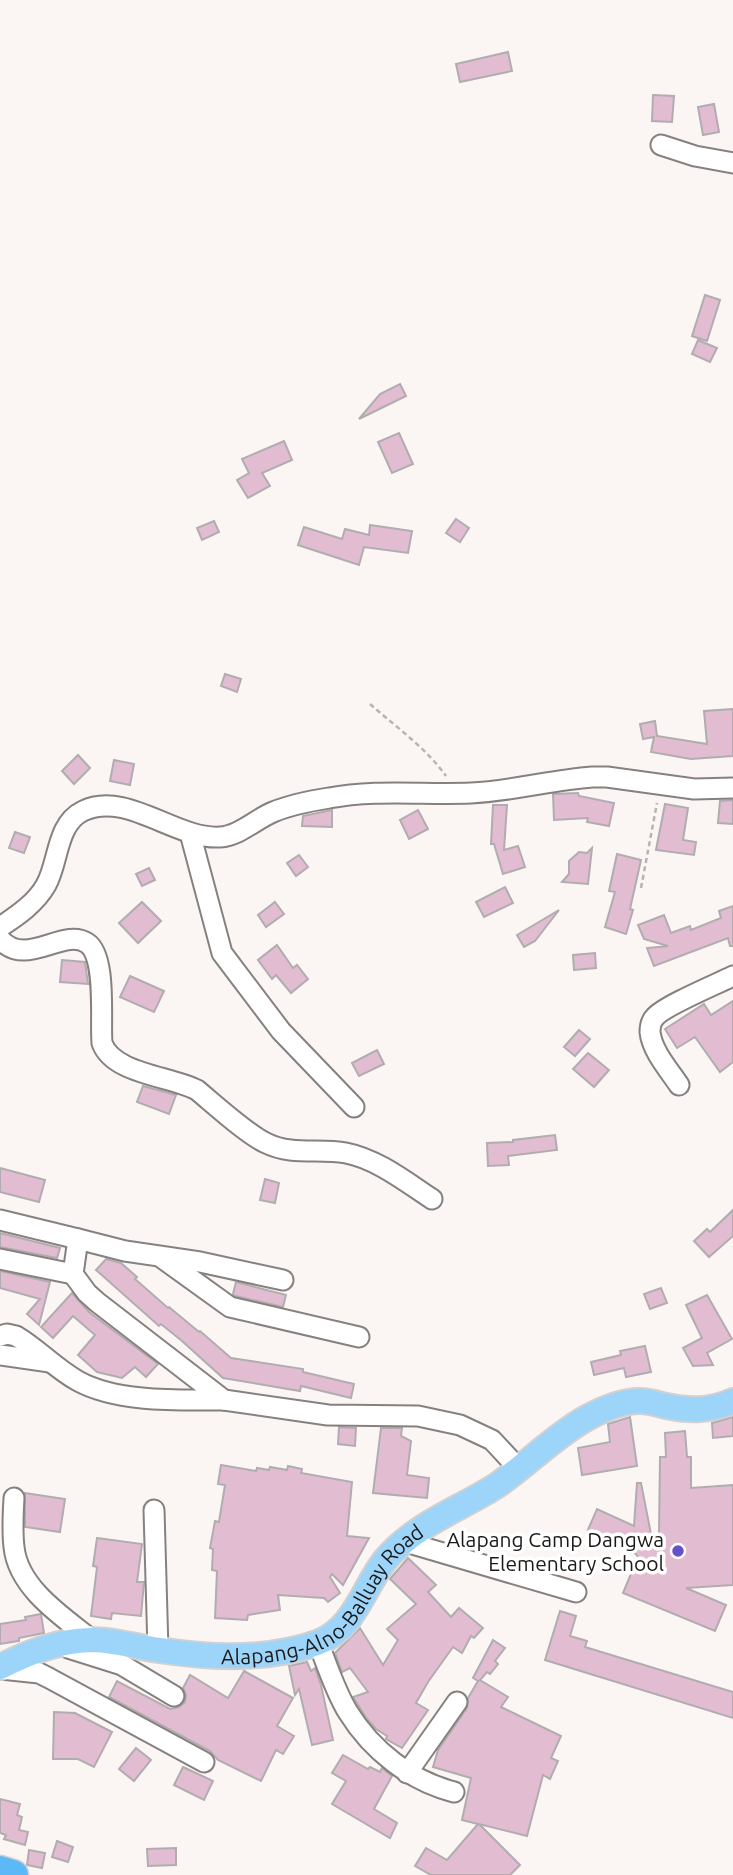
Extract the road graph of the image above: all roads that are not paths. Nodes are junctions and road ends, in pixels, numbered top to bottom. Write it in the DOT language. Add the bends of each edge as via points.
graph roads {
  1 [pos="661,145"];
  2 [pos="733,163"];
  3 [pos="733,788"];
  4 [pos="190,833"];
  5 [pos="0,927"];
  6 [pos="0,939"];
  7 [pos="733,976"];
  8 [pos="679,1085"];
  9 [pos="354,1107"];
  10 [pos="432,1199"];
  11 [pos="0,1220"];
  12 [pos="78,1239"];
  13 [pos="158,1256"];
  14 [pos="0,1259"];
  15 [pos="73,1275"];
  16 [pos="283,1280"];
  17 [pos="0,1336"];
  18 [pos="359,1337"];
  19 [pos="0,1355"];
  20 [pos="51,1362"];
  21 [pos="224,1400"];
  22 [pos="733,1401"];
  23 [pos="518,1468"];
  24 [pos="14,1499"];
  25 [pos="155,1510"];
  26 [pos="402,1541"];
  27 [pos="576,1592"];
  28 [pos="92,1640"];
  29 [pos="318,1642"];
  30 [pos="57,1644"];
  31 [pos="158,1650"];
  32 [pos="0,1668"];
  33 [pos="174,1696"];
  34 [pos="457,1702"];
  35 [pos="204,1762"];
  36 [pos="407,1773"];
  37 [pos="454,1791"];
  38 [pos="0,1871"];
  39 [pos="13,1875"];
  1 -- 2 [label="street"];
  3 -- 4 [label="street" via="694,789 592,777 493,791 377,792 273,812 223,837"];
  4 -- 5 [label="street" via="123,809 85,810 69,822 39,896"];
  4 -- 9 [label="street" via="222,953 281,1031"];
  6 -- 10 [label="street" via="20,950 71,940 92,948 99,970 102,1043 117,1063 186,1084 264,1143 295,1152 357,1156"];
  7 -- 8 [label="street" via="665,1009 650,1024 652,1039"];
  11 -- 12 [label="street"];
  12 -- 13 [label="street"];
  12 -- 15 [label="street"];
  13 -- 16 [label="street"];
  13 -- 18 [label="street" via="230,1307"];
  14 -- 15 [label="street"];
  15 -- 21 [label="street" via="97,1302"];
  17 -- 20 [label="street" via="16,1336"];
  19 -- 20 [label="street"];
  20 -- 21 [label="street" via="80,1382 106,1392"];
  21 -- 23 [label="street" via="328,1415 418,1416 460,1425 492,1440"];
  22 -- 23 [label="main road, Alapang-Alno-Balluay Road" via="697,1411 640,1401 609,1407 559,1436"];
  23 -- 26 [label="main road, Alapang-Alno-Balluay Road"];
  24 -- 28 [label="street" via="14,1549 23,1575"];
  25 -- 31 [label="street"];
  26 -- 27 [label="street"];
  26 -- 29 [label="main road, Alapang-Alno-Balluay Road" via="347,1621"];
  28 -- 30 [label="main road, Alapang-Alno-Balluay Road"];
  28 -- 31 [label="main road, Alapang-Alno-Balluay Road"];
  29 -- 31 [label="main road, Alapang-Alno-Balluay Road" via="248,1656"];
  29 -- 36 [label="street" via="348,1712"];
  30 -- 32 [label="main road, Alapang-Alno-Balluay Road"];
  30 -- 33 [label="street" via="122,1665"];
  32 -- 35 [label="street" via="49,1678"];
  34 -- 36 [label="street"];
  36 -- 37 [label="street" via="431,1786"];
  38 -- 39 [label="highway"];
}
